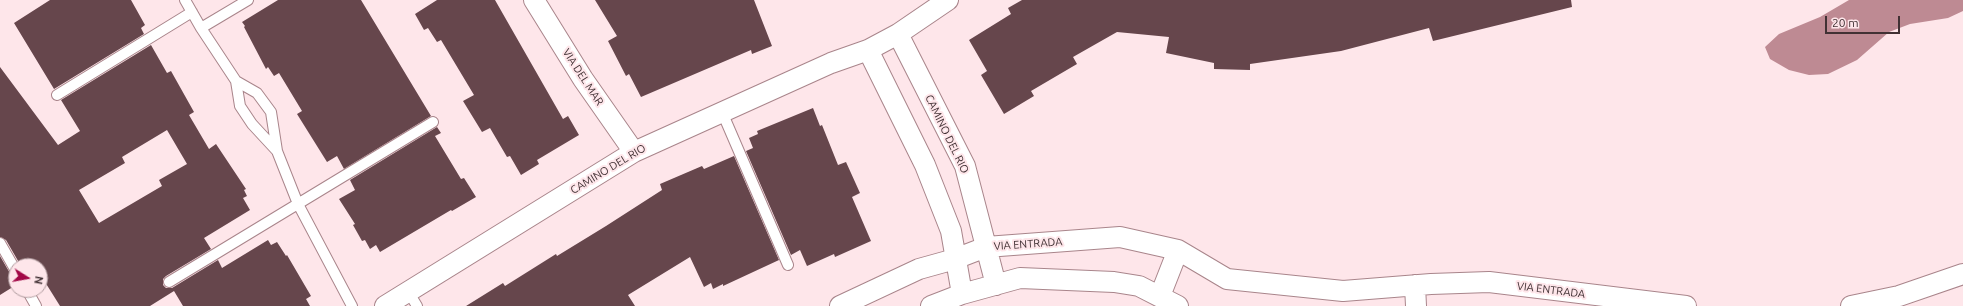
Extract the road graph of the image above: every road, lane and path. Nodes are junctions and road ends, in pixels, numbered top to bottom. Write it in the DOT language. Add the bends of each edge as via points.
graph roads {
  1 [pos="186,0"];
  2 [pos="248,0"];
  3 [pos="534,0"];
  4 [pos="948,0"];
  5 [pos="192,12"];
  6 [pos="201,28"];
  7 [pos="898,34"];
  8 [pos="868,50"];
  9 [pos="236,81"];
  10 [pos="57,95"];
  11 [pos="722,112"];
  12 [pos="433,122"];
  13 [pos="277,151"];
  14 [pos="634,152"];
  15 [pos="298,204"];
  16 [pos="0,243"];
  17 [pos="986,247"];
  18 [pos="1178,250"];
  19 [pos="9,258"];
  20 [pos="956,259"];
  21 [pos="788,265"];
  22 [pos="1963,274"];
  23 [pos="169,282"];
  24 [pos="1415,285"];
  25 [pos="996,286"];
  26 [pos="962,294"];
  27 [pos="1160,296"];
  28 [pos="412,299"];
  29 [pos="352,306"];
  30 [pos="385,306"];
  31 [pos="840,306"];
  32 [pos="931,306"];
  33 [pos="1178,306"];
  34 [pos="1416,306"];
  35 [pos="1686,306"];
  36 [pos="1851,306"];
  1 -- 5 [label="lane"];
  2 -- 6 [label="lane"];
  3 -- 14 [label="street, VIA DEL MAR" via="583,79"];
  4 -- 7 [label="street, CAMINO DEL RIO"];
  5 -- 6 [label="lane"];
  5 -- 10 [label="lane"];
  6 -- 9 [label="lane"];
  7 -- 8 [label="street, CAMINO DEL RIO"];
  7 -- 17 [label="street, CAMINO DEL RIO" via="966,166"];
  8 -- 11 [label="street, CAMINO DEL RIO" via="832,63"];
  8 -- 20 [label="street" via="925,164 951,231"];
  9 -- 13 [label="lane" via="240,106 252,124"];
  9 -- 13 [label="lane" via="258,93 271,112"];
  11 -- 14 [label="street, CAMINO DEL RIO"];
  11 -- 21 [label="lane"];
  12 -- 15 [label="lane"];
  13 -- 15 [label="lane"];
  14 -- 28 [label="street, CAMINO DEL RIO"];
  15 -- 23 [label="lane"];
  15 -- 29 [label="lane"];
  16 -- 19 [label="lane"];
  17 -- 18 [label="street, VIA ENTRADA" via="1120,237"];
  17 -- 20 [label="street, VIA ENTRADA"];
  17 -- 25 [label="street, CAMINO DEL RIO"];
  18 -- 24 [label="street, VIA ENTRADA" via="1227,279 1343,291"];
  18 -- 27 [label="street"];
  20 -- 26 [label="street"];
  20 -- 31 [label="street, VIA ENTRADA" via="919,269"];
  22 -- 36 [label="street" via="1899,296"];
  24 -- 34 [label="street"];
  24 -- 35 [label="street, VIA ENTRADA" via="1489,282"];
  25 -- 26 [label="street"];
  25 -- 27 [label="street" via="1020,278 1114,282 1139,286"];
  26 -- 32 [label="street"];
  27 -- 33 [label="street"];
  28 -- 30 [label="street, CAMINO DEL RIO"];
}
